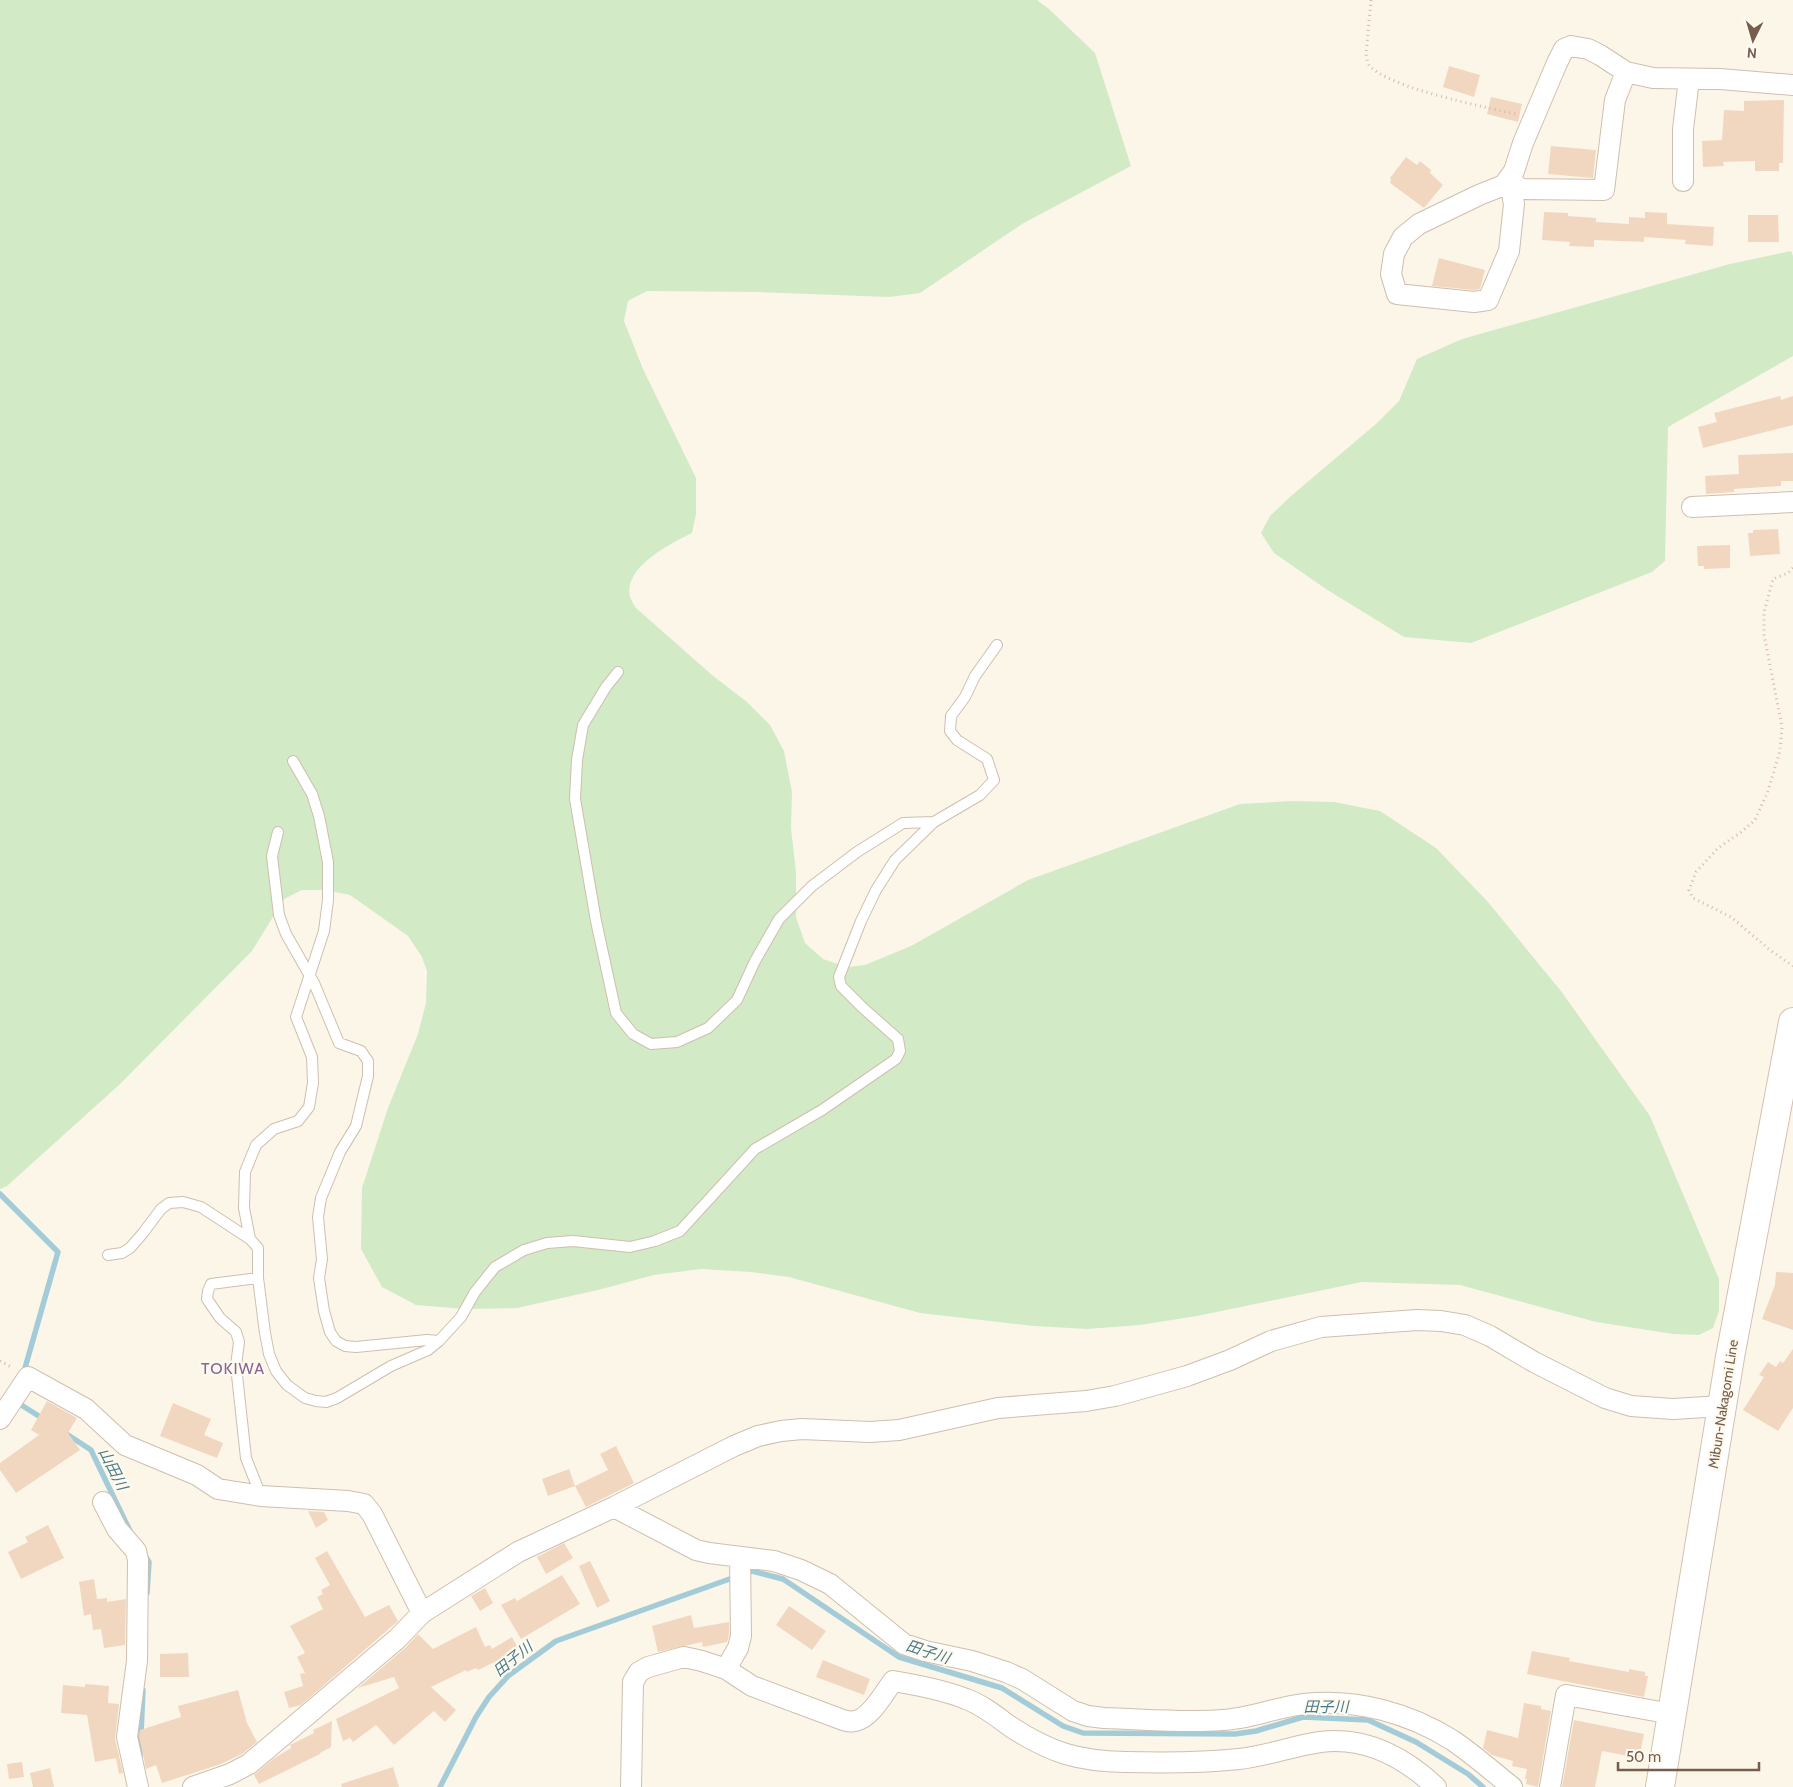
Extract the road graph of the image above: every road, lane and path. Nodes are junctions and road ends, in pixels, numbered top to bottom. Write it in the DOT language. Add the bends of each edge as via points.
graph roads {
  1 [pos="1371,0"];
  2 [pos="1626,72"];
  3 [pos="1689,79"];
  4 [pos="1793,85"];
  5 [pos="1534,118"];
  6 [pos="1510,178"];
  7 [pos="1683,181"];
  8 [pos="1793,502"];
  9 [pos="1692,507"];
  10 [pos="1793,568"];
  11 [pos="997,645"];
  12 [pos="618,672"];
  13 [pos="293,761"];
  14 [pos="934,822"];
  15 [pos="278,832"];
  16 [pos="1793,966"];
  17 [pos="309,976"];
  18 [pos="1792,1035"];
  19 [pos="250,1239"];
  20 [pos="108,1255"];
  21 [pos="258,1278"];
  22 [pos="439,1341"];
  23 [pos="1722,1406"];
  24 [pos="0,1419"];
  25 [pos="261,1496"];
  26 [pos="103,1502"];
  27 [pos="614,1507"];
  28 [pos="740,1559"];
  29 [pos="422,1613"];
  30 [pos="726,1669"];
  31 [pos="1672,1714"];
  32 [pos="138,1787"];
  33 [pos="193,1787"];
  34 [pos="630,1787"];
  35 [pos="1436,1787"];
  36 [pos="1512,1787"];
  37 [pos="1550,1787"];
  38 [pos="1660,1787"];
  1 -- 5 [label="path" via="1366,54 1373,68 1391,79 1451,99"];
  2 -- 3 [label="street" via="1653,78"];
  2 -- 5 [label="street" via="1588,48 1571,46 1564,49"];
  2 -- 6 [label="street" via="1615,100 1604,190 1520,189"];
  3 -- 4 [label="street"];
  3 -- 7 [label="street" via="1683,129"];
  5 -- 6 [label="street"];
  6 -- 6 [label="street" via="1514,204 1509,251 1488,300 1474,302 1397,294 1391,274 1394,254 1403,237 1419,224 1504,185"];
  8 -- 9 [label="street"];
  10 -- 16 [label="path" via="1773,579 1764,612 1764,635 1782,727 1780,751 1768,791 1755,820 1718,848 1701,866 1689,890 1692,898 1731,917"];
  11 -- 14 [label="lane" via="951,716 950,731 957,740 987,760 994,780 980,795"];
  12 -- 14 [label="lane" via="583,725 575,799 616,1013 633,1034 651,1044 677,1042 708,1028 736,1000 779,920 812,886 856,852 903,823"];
  13 -- 17 [label="lane" via="314,801 328,862 324,931"];
  14 -- 22 [label="lane" via="895,860 876,890 838,977 841,986 898,1039 900,1051 896,1059 822,1110 755,1149 680,1231 630,1247 573,1241 547,1243 524,1250 495,1267 461,1317"];
  15 -- 17 [label="lane" via="272,856 279,915"];
  17 -- 19 [label="lane" via="296,1017 312,1057 309,1107 298,1122 274,1129 256,1145 245,1172 244,1208"];
  17 -- 22 [label="lane" via="339,1043 361,1051 368,1061 368,1076 356,1126 340,1152 321,1198 318,1217 322,1259 320,1278 330,1332 336,1341 356,1347"];
  18 -- 23 [label="main road, Mibun-Nakagomi Line"];
  19 -- 20 [label="lane" via="201,1207 183,1202 169,1203 130,1248"];
  19 -- 21 [label="lane" via="258,1248"];
  21 -- 22 [label="lane" via="269,1354 287,1385 305,1398 326,1402 337,1398"];
  21 -- 25 [label="lane" via="211,1284 207,1299 220,1318 236,1332 239,1342 236,1366 246,1458"];
  23 -- 27 [label="street" via="1673,1409 1632,1406 1605,1398 1464,1325 1417,1320 1321,1327 1271,1341 1187,1376 1115,1396 998,1408 883,1432 802,1430 758,1436"];
  23 -- 31 [label="main road, Mibun-Nakagomi Line"];
  24 -- 25 [label="street" via="28,1377 86,1409 125,1445 197,1475 218,1489"];
  25 -- 29 [label="street" via="364,1504"];
  26 -- 32 [label="street" via="117,1529 136,1551 138,1560 137,1661 127,1737"];
  27 -- 28 [label="street" via="696,1550"];
  27 -- 29 [label="street" via="518,1552"];
  28 -- 30 [label="street" via="742,1636"];
  28 -- 36 [label="street" via="786,1564 816,1576 904,1644 1006,1672 1088,1716 1222,1720 1323,1702 1371,1707 1432,1728 1454,1741"];
  29 -- 33 [label="street" via="397,1639 249,1764"];
  30 -- 34 [label="street" via="684,1657 639,1672 633,1682"];
  30 -- 35 [label="street" via="752,1686 843,1720 863,1718 893,1681 966,1699 1043,1746 1091,1760 1216,1761 1321,1742 1343,1742 1386,1751"];
  31 -- 37 [label="street" via="1566,1695"];
  31 -- 38 [label="main road, Mibun-Nakagomi Line"];
}
